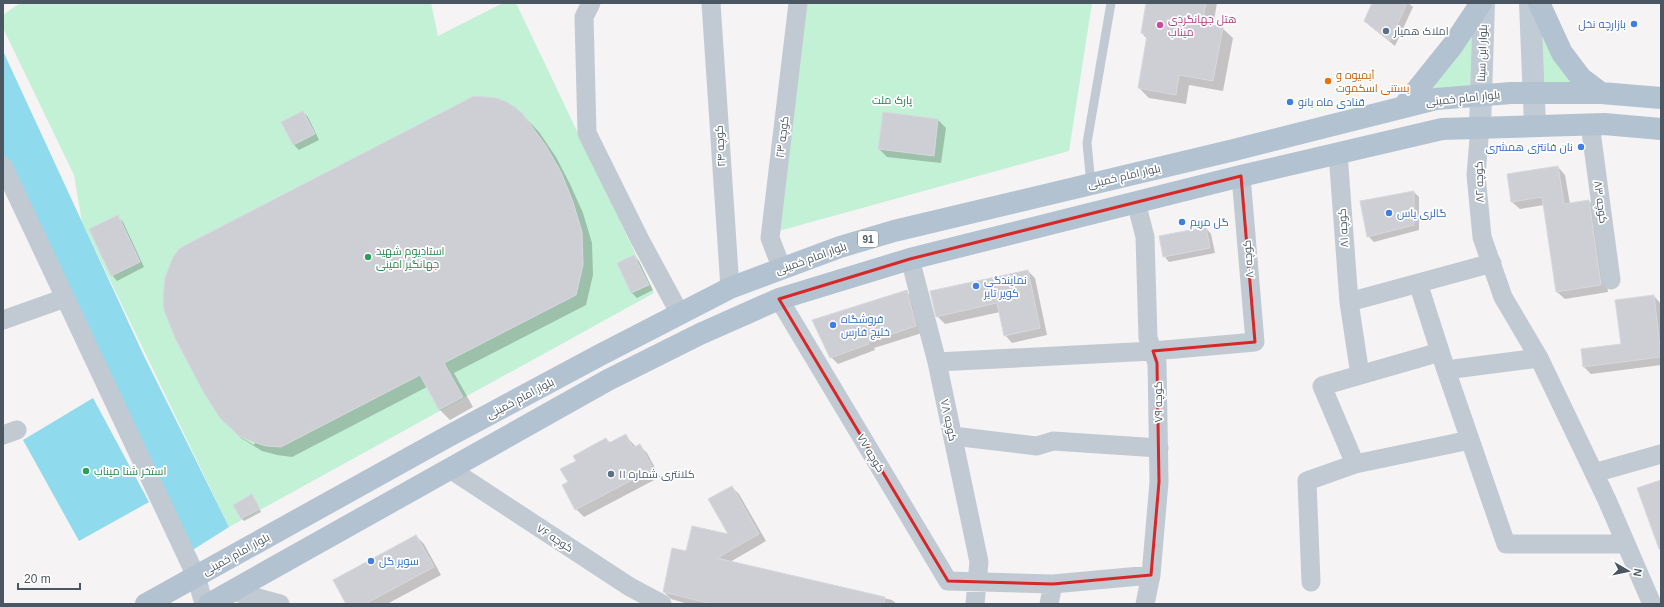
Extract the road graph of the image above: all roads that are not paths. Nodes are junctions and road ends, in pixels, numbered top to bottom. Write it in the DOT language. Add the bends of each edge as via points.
graph roads {
  1 [pos="591,3"];
  2 [pos="710,3"];
  3 [pos="798,3"];
  4 [pos="1111,3"];
  5 [pos="1481,3"];
  6 [pos="1484,3"];
  7 [pos="1530,3"];
  8 [pos="1539,3"];
  9 [pos="1533,93"];
  10 [pos="1601,93"];
  11 [pos="1481,95"];
  12 [pos="1661,98"];
  13 [pos="1404,106"];
  14 [pos="1590,124"];
  15 [pos="1535,125"];
  16 [pos="1480,127"];
  17 [pos="1661,129"];
  18 [pos="1338,153"];
  19 [pos="5,176"];
  20 [pos="1241,176"];
  21 [pos="1091,184"];
  22 [pos="1136,202"];
  23 [pos="910,259"];
  24 [pos="1492,263"];
  25 [pos="782,269"];
  26 [pos="1611,280"];
  27 [pos="1418,283"];
  28 [pos="730,288"];
  29 [pos="65,298"];
  30 [pos="779,299"];
  31 [pos="1349,302"];
  32 [pos="680,314"];
  33 [pos="3,320"];
  34 [pos="1153,351"];
  35 [pos="1440,352"];
  36 [pos="1539,358"];
  37 [pos="937,362"];
  38 [pos="1446,370"];
  39 [pos="1360,375"];
  40 [pos="953,436"];
  41 [pos="1470,440"];
  42 [pos="1158,448"];
  43 [pos="1661,454"];
  44 [pos="1355,464"];
  45 [pos="450,469"];
  46 [pos="1594,473"];
  47 [pos="1626,544"];
  48 [pos="1150,575"];
  49 [pos="196,576"];
  50 [pos="1311,582"];
  51 [pos="978,583"];
  52 [pos="1053,584"];
  53 [pos="232,591"];
  54 [pos="146,604"];
  55 [pos="204,604"];
  56 [pos="209,604"];
  57 [pos="280,604"];
  58 [pos="662,604"];
  59 [pos="975,604"];
  60 [pos="1049,604"];
  61 [pos="1145,604"];
  62 [pos="1652,604"];
  1 -- 32 [label="street" via="584,17 587,133"];
  2 -- 28 [label="street, کوچه ۲۴"];
  3 -- 25 [label="street, کوچه ۲۳" via="770,238"];
  4 -- 21 [label="lane" via="1088,143"];
  5 -- 13 [label="main road" via="1453,45"];
  6 -- 11 [label="main road, بلوار ابن سینا"];
  7 -- 9 [label="main road"];
  8 -- 10 [label="main road" via="1562,53 1581,78"];
  9 -- 10 [label="main road, بلوار امام خمینی / 91"];
  9 -- 11 [label="main road, بلوار امام خمینی / 91"];
  9 -- 15 [label="main road"];
  10 -- 12 [label="main road, بلوار امام خمینی / 91"];
  11 -- 13 [label="main road, بلوار امام خمینی / 91" via="1436,99"];
  11 -- 16 [label="main road, بلوار ابن سینا"];
  13 -- 21 [label="main road, بلوار امام خمینی / 91"];
  14 -- 15 [label="main road"];
  14 -- 17 [label="main road"];
  14 -- 26 [label="street, کوچه ۸۳"];
  15 -- 16 [label="main road"];
  16 -- 18 [label="main road" via="1442,129"];
  16 -- 24 [label="street, کوچه ۸۲" via="1476,175 1482,237"];
  18 -- 20 [label="main road"];
  18 -- 31 [label="street, کوچه ۸۱"];
  19 -- 29 [label="street"];
  20 -- 22 [label="main road"];
  20 -- 34 [label="street, کوچه ۸۰" via="1256,342"];
  21 -- 25 [label="main road, بلوار امام خمینی / 91" via="894,231 840,247"];
  22 -- 23 [label="main road"];
  22 -- 34 [label="street, کوچه ۷۹" via="1145,237 1148,338"];
  23 -- 30 [label="main road"];
  23 -- 37 [label="street, کوچه ۷۸"];
  24 -- 27 [label="street"];
  24 -- 36 [label="street, کوچه ۸۲" via="1503,297"];
  25 -- 28 [label="main road, بلوار امام خمینی / 91"];
  27 -- 31 [label="street"];
  27 -- 35 [label="street"];
  28 -- 32 [label="main road, بلوار امام خمینی / 91"];
  29 -- 33 [label="street"];
  29 -- 49 [label="street"];
  30 -- 45 [label="main road" via="700,334 608,380"];
  30 -- 51 [label="street, کوچه ۷۷" via="948,581"];
  31 -- 39 [label="street, کوچه ۸۱"];
  32 -- 49 [label="main road, بلوار امام خمینی / 91" via="454,434"];
  34 -- 37 [label="street"];
  34 -- 42 [label="street, کوچه ۷۹" via="1157,363"];
  35 -- 38 [label="street"];
  35 -- 39 [label="street"];
  36 -- 38 [label="street"];
  36 -- 46 [label="street, کوچه ۸۲"];
  37 -- 40 [label="street, کوچه ۷۸"];
  38 -- 41 [label="street"];
  39 -- 44 [label="street" via="1322,386"];
  40 -- 42 [label="street" via="1037,446 1053,441"];
  40 -- 51 [label="street, کوچه ۷۸" via="978,562"];
  41 -- 44 [label="street"];
  41 -- 47 [label="street" via="1506,544"];
  42 -- 48 [label="street, کوچه ۷۹" via="1159,482"];
  43 -- 46 [label="street"];
  44 -- 50 [label="street" via="1307,481"];
  45 -- 53 [label="main road"];
  45 -- 58 [label="street, کوچه ۷۶" via="630,587"];
  46 -- 47 [label="street, کوچه ۸۲"];
  47 -- 62 [label="street, کوچه ۸۲"];
  48 -- 52 [label="street"];
  48 -- 61 [label="street, کوچه ۷۹"];
  49 -- 54 [label="main road, بلوار امام خمینی / 91"];
  49 -- 55 [label="street"];
  51 -- 52 [label="street"];
  51 -- 59 [label="street, کوچه ۷۸"];
  52 -- 60 [label="street"];
  53 -- 56 [label="main road"];
  53 -- 57 [label="street"];
}
